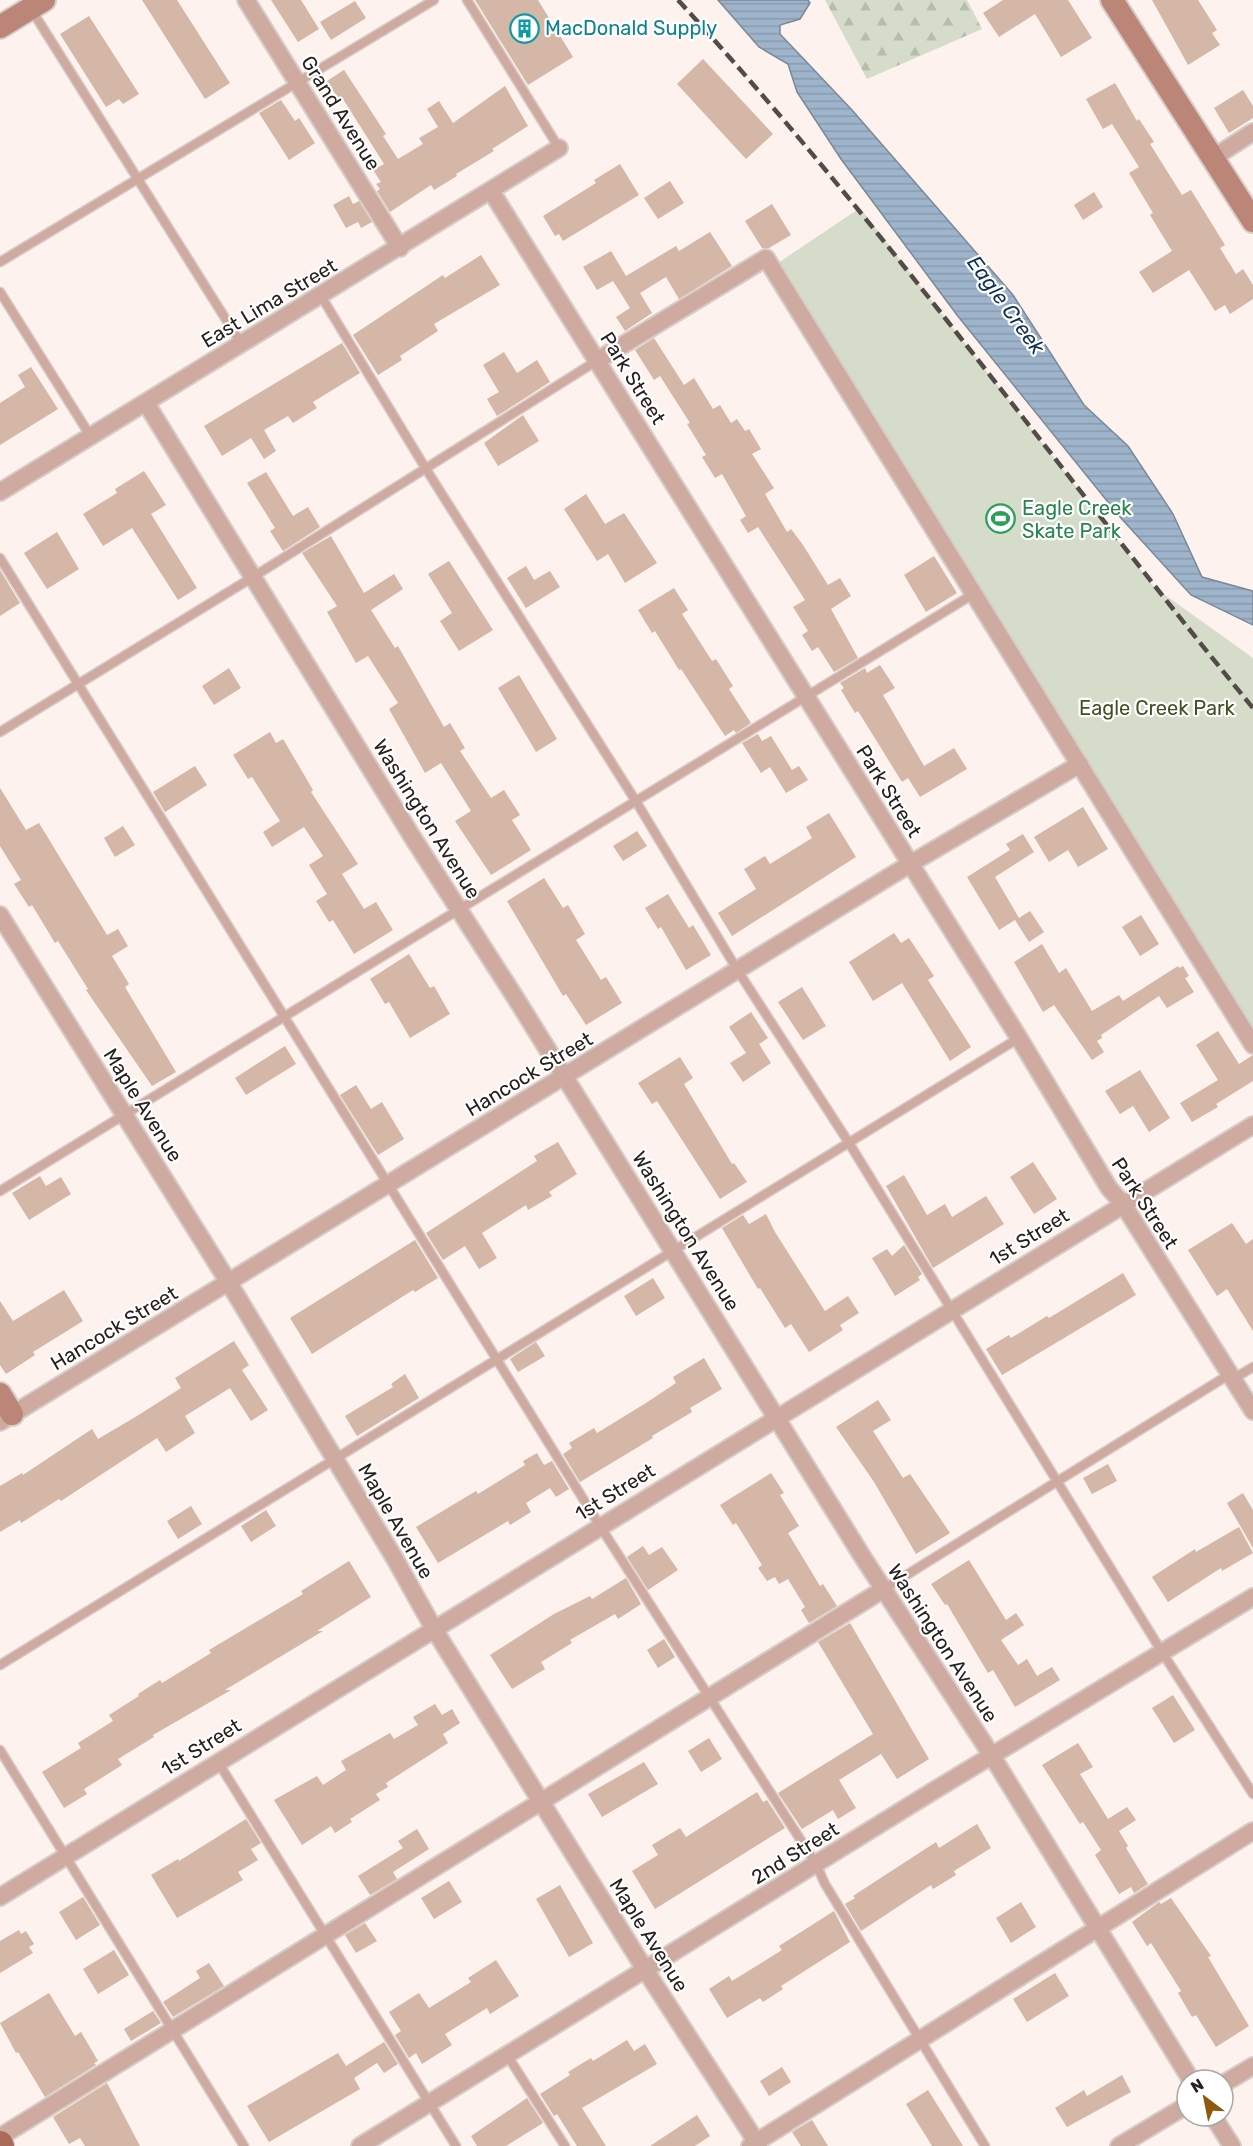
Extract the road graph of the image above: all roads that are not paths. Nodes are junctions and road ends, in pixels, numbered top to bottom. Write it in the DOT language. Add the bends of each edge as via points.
graph roads {
  1 [pos="246,0"];
  2 [pos="434,0"];
  3 [pos="467,0"];
  4 [pos="1112,0"];
  5 [pos="37,4"];
  6 [pos="0,27"];
  7 [pos="297,82"];
  8 [pos="1253,132"];
  9 [pos="559,148"];
  10 [pos="1213,158"];
  11 [pos="138,179"];
  12 [pos="491,191"];
  13 [pos="1253,221"];
  14 [pos="400,248"];
  15 [pos="0,262"];
  16 [pos="0,292"];
  17 [pos="321,296"];
  18 [pos="242,345"];
  19 [pos="598,360"];
  20 [pos="146,403"];
  21 [pos="91,437"];
  22 [pos="426,469"];
  23 [pos="0,492"];
  24 [pos="0,558"];
  25 [pos="253,577"];
  26 [pos="975,593"];
  27 [pos="78,685"];
  28 [pos="806,697"];
  29 [pos="0,732"];
  30 [pos="1080,764"];
  31 [pos="637,802"];
  32 [pos="910,864"];
  33 [pos="458,908"];
  34 [pos="0,915"];
  35 [pos="738,971"];
  36 [pos="285,1015"];
  37 [pos="1019,1038"];
  38 [pos="1253,1046"];
  39 [pos="565,1077"];
  40 [pos="124,1114"];
  41 [pos="1253,1125"];
  42 [pos="849,1143"];
  43 [pos="389,1184"];
  44 [pos="0,1191"];
  45 [pos="1123,1204"];
  46 [pos="674,1252"];
  47 [pos="229,1283"];
  48 [pos="952,1309"];
  49 [pos="497,1360"];
  50 [pos="1253,1367"];
  51 [pos="1232,1377"];
  52 [pos="0,1395"];
  53 [pos="1253,1411"];
  54 [pos="777,1416"];
  55 [pos="6,1418"];
  56 [pos="335,1458"];
  57 [pos="1057,1480"];
  58 [pos="600,1526"];
  59 [pos="884,1589"];
  60 [pos="1253,1597"];
  61 [pos="434,1629"];
  62 [pos="1162,1652"];
  63 [pos="0,1665"];
  64 [pos="708,1697"];
  65 [pos="0,1750"];
  66 [pos="992,1756"];
  67 [pos="218,1761"];
  68 [pos="1253,1794"];
  69 [pos="541,1800"];
  70 [pos="1253,1831"];
  71 [pos="66,1856"];
  72 [pos="816,1864"];
  73 [pos="0,1897"];
  74 [pos="1097,1928"];
  75 [pos="325,1935"];
  76 [pos="646,1971"];
  77 [pos="172,2030"];
  78 [pos="920,2039"];
  79 [pos="507,2055"];
  80 [pos="1253,2066"];
  81 [pos="1184,2068"];
  82 [pos="1235,2077"];
  83 [pos="429,2102"];
  84 [pos="1175,2112"];
  85 [pos="1221,2128"];
  86 [pos="0,2137"];
  87 [pos="755,2145"];
  88 [pos="244,2146"];
  89 [pos="360,2146"];
  90 [pos="456,2146"];
  91 [pos="565,2146"];
  92 [pos="985,2146"];
  93 [pos="1119,2146"];
  94 [pos="1232,2146"];
  1 -- 7 [label="street, Grand Avenue"];
  2 -- 7 [label="lane"];
  3 -- 9 [label="lane"];
  4 -- 10 [label="main road"];
  5 -- 6 [label="main road"];
  5 -- 11 [label="lane"];
  7 -- 11 [label="lane"];
  7 -- 14 [label="street, Grand Avenue"];
  8 -- 10 [label="street"];
  9 -- 12 [label="street, East Lima Street"];
  10 -- 13 [label="main road"];
  11 -- 15 [label="lane"];
  11 -- 18 [label="lane"];
  12 -- 14 [label="street, East Lima Street"];
  12 -- 19 [label="street, Park Street"];
  14 -- 17 [label="street, East Lima Street"];
  16 -- 21 [label="lane"];
  17 -- 18 [label="street, East Lima Street"];
  17 -- 22 [label="lane"];
  18 -- 20 [label="street, East Lima Street"];
  19 -- 22 [label="lane"];
  19 -- 26 [label="street" via="766,258"];
  19 -- 28 [label="street, Park Street"];
  20 -- 21 [label="street, East Lima Street"];
  20 -- 25 [label="street, Washington Avenue"];
  21 -- 23 [label="street, East Lima Street"];
  22 -- 25 [label="lane"];
  22 -- 31 [label="lane"];
  24 -- 27 [label="lane"];
  25 -- 27 [label="lane"];
  25 -- 33 [label="street, Washington Avenue"];
  26 -- 28 [label="lane"];
  26 -- 30 [label="street"];
  27 -- 29 [label="lane"];
  27 -- 36 [label="lane"];
  28 -- 31 [label="lane"];
  28 -- 32 [label="street, Park Street"];
  30 -- 32 [label="street, Hancock Street"];
  30 -- 38 [label="street"];
  31 -- 33 [label="lane"];
  31 -- 35 [label="lane"];
  32 -- 35 [label="street, Hancock Street"];
  32 -- 37 [label="street, Park Street"];
  33 -- 36 [label="lane"];
  33 -- 39 [label="street, Washington Avenue"];
  34 -- 40 [label="street, Maple Avenue"];
  35 -- 39 [label="street, Hancock Street"];
  35 -- 42 [label="lane"];
  36 -- 40 [label="lane"];
  36 -- 43 [label="lane"];
  37 -- 42 [label="lane"];
  37 -- 45 [label="street, Park Street" via="1109,1188"];
  39 -- 43 [label="street, Hancock Street"];
  39 -- 46 [label="street, Washington Avenue"];
  40 -- 44 [label="lane"];
  40 -- 47 [label="street, Maple Avenue"];
  41 -- 45 [label="street, 1st Street"];
  42 -- 46 [label="lane"];
  42 -- 48 [label="lane"];
  43 -- 47 [label="street, Hancock Street"];
  43 -- 49 [label="lane"];
  45 -- 48 [label="street, 1st Street"];
  45 -- 51 [label="street, Park Street"];
  46 -- 49 [label="lane"];
  46 -- 54 [label="street, Washington Avenue"];
  47 -- 55 [label="street, Hancock Street"];
  47 -- 56 [label="street, Maple Avenue"];
  48 -- 54 [label="street, 1st Street"];
  48 -- 57 [label="lane"];
  49 -- 56 [label="lane"];
  49 -- 58 [label="lane"];
  50 -- 51 [label="lane"];
  51 -- 53 [label="street, Park Street"];
  51 -- 57 [label="lane"];
  52 -- 55 [label="main road"];
  54 -- 58 [label="street, 1st Street"];
  54 -- 59 [label="street, Washington Avenue"];
  56 -- 61 [label="street, Maple Avenue"];
  56 -- 63 [label="lane"];
  57 -- 59 [label="lane"];
  57 -- 62 [label="lane"];
  58 -- 61 [label="street, 1st Street"];
  58 -- 64 [label="lane"];
  59 -- 64 [label="street"];
  59 -- 66 [label="street, Washington Avenue"];
  60 -- 62 [label="street, 2nd Street"];
  61 -- 67 [label="street, 1st Street"];
  61 -- 69 [label="street, Maple Avenue"];
  62 -- 66 [label="street, 2nd Street"];
  62 -- 68 [label="lane"];
  64 -- 69 [label="street"];
  64 -- 72 [label="lane"];
  65 -- 71 [label="lane"];
  66 -- 72 [label="street, 2nd Street"];
  66 -- 74 [label="street, Washington Avenue"];
  67 -- 71 [label="street, 1st Street"];
  67 -- 75 [label="lane"];
  69 -- 75 [label="street"];
  69 -- 76 [label="street, Maple Avenue"];
  70 -- 74 [label="street"];
  71 -- 73 [label="street, 1st Street"];
  71 -- 77 [label="lane"];
  72 -- 76 [label="street, 2nd Street"];
  72 -- 78 [label="lane"];
  74 -- 78 [label="street"];
  74 -- 81 [label="street, Washington Avenue"];
  75 -- 77 [label="street"];
  75 -- 83 [label="lane"];
  76 -- 79 [label="street, 2nd Street"];
  76 -- 87 [label="street, Maple Avenue"];
  77 -- 86 [label="street"];
  77 -- 88 [label="lane"];
  78 -- 87 [label="street"];
  78 -- 92 [label="lane"];
  79 -- 83 [label="street, 2nd Street"];
  79 -- 91 [label="lane"];
  80 -- 82 [label="street"];
  83 -- 89 [label="street, 2nd Street"];
  83 -- 90 [label="lane"];
  84 -- 93 [label="street"];
  85 -- 94 [label="street"];
}
